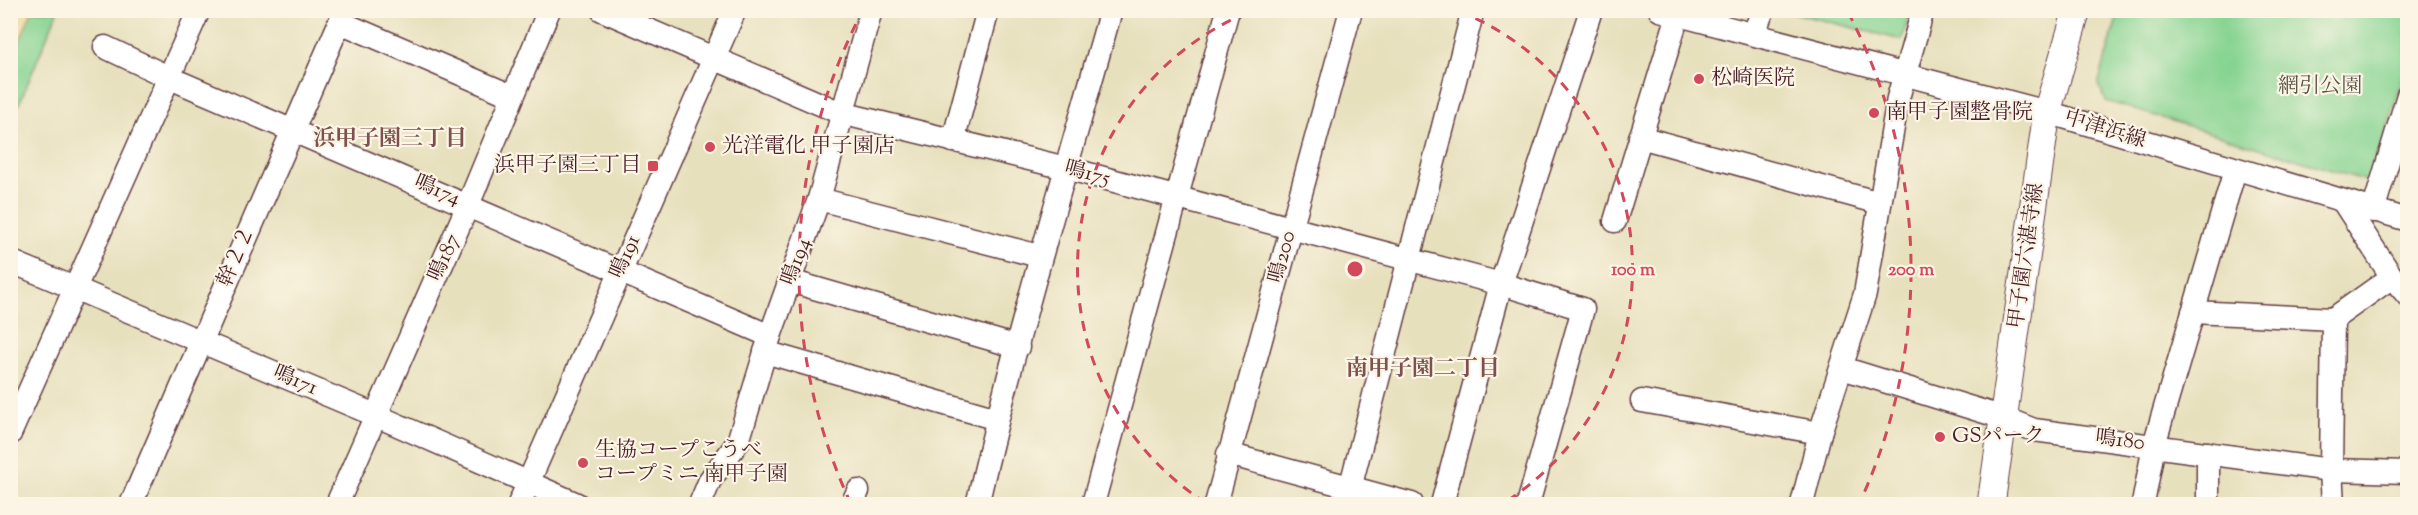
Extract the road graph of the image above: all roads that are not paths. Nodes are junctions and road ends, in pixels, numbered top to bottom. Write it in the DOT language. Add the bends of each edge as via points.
graph roads {
  1 [pos="199,10"];
  2 [pos="549,10"];
  3 [pos="602,10"];
  4 [pos="735,10"];
  5 [pos="871,10"];
  6 [pos="988,10"];
  7 [pos="1111,10"];
  8 [pos="1228,10"];
  9 [pos="1351,10"];
  10 [pos="1473,10"];
  11 [pos="1591,10"];
  12 [pos="1763,10"];
  13 [pos="1923,10"];
  14 [pos="2077,10"];
  15 [pos="1669,13"];
  16 [pos="342,16"];
  17 [pos="1754,33"];
  18 [pos="105,47"];
  19 [pos="713,60"];
  20 [pos="1903,76"];
  21 [pos="170,78"];
  22 [pos="2408,95"];
  23 [pos="512,96"];
  24 [pos="2047,112"];
  25 [pos="841,113"];
  26 [pos="292,129"];
  27 [pos="1640,137"];
  28 [pos="953,141"];
  29 [pos="1066,168"];
  30 [pos="2235,170"];
  31 [pos="819,199"];
  32 [pos="1177,199"];
  33 [pos="1880,203"];
  34 [pos="2344,203"];
  35 [pos="468,205"];
  36 [pos="2373,211"];
  37 [pos="2408,220"];
  38 [pos="1615,221"];
  39 [pos="1291,228"];
  40 [pos="1040,256"];
  41 [pos="1410,260"];
  42 [pos="10,261"];
  43 [pos="620,271"];
  44 [pos="2392,277"];
  45 [pos="790,281"];
  46 [pos="1501,284"];
  47 [pos="75,287"];
  48 [pos="2408,296"];
  49 [pos="2193,312"];
  50 [pos="2333,319"];
  51 [pos="201,341"];
  52 [pos="767,344"];
  53 [pos="1018,347"];
  54 [pos="1842,368"];
  55 [pos="1642,401"];
  56 [pos="375,415"];
  57 [pos="997,418"];
  58 [pos="2004,418"];
  59 [pos="1820,433"];
  60 [pos="10,434"];
  61 [pos="2154,445"];
  62 [pos="1228,453"];
  63 [pos="2208,453"];
  64 [pos="2331,470"];
  65 [pos="2408,472"];
  66 [pos="523,494"];
  67 [pos="1348,497"];
  68 [pos="131,504"];
  69 [pos="337,504"];
  70 [pos="577,504"];
  71 [pos="700,504"];
  72 [pos="980,504"];
  73 [pos="1094,504"];
  74 [pos="1216,504"];
  75 [pos="1412,504"];
  76 [pos="1442,504"];
  77 [pos="1528,504"];
  78 [pos="1802,504"];
  79 [pos="1991,504"];
  80 [pos="2143,504"];
  81 [pos="2208,504"];
  82 [pos="2333,504"];
  1 -- 21 [label="street"];
  2 -- 23 [label="street, 鳴187"];
  3 -- 19 [label="street, 鳴175"];
  4 -- 19 [label="street, 鳴191"];
  5 -- 25 [label="street, 鳴194"];
  6 -- 28 [label="street"];
  7 -- 29 [label="street"];
  8 -- 32 [label="street"];
  9 -- 39 [label="street, 鳴200"];
  10 -- 41 [label="street"];
  11 -- 46 [label="street"];
  12 -- 17 [label="street"];
  13 -- 20 [label="street"];
  14 -- 24 [label="main road, 甲子園六湛寺線"];
  15 -- 17 [label="street, 中津浜線"];
  15 -- 27 [label="street"];
  16 -- 23 [label="street"];
  16 -- 26 [label="street, 幹２２"];
  17 -- 20 [label="street, 中津浜線"];
  18 -- 21 [label="street, 鳴174"];
  19 -- 25 [label="street, 鳴175"];
  19 -- 43 [label="street, 鳴191"];
  20 -- 24 [label="street, 中津浜線"];
  20 -- 33 [label="street"];
  21 -- 26 [label="street, 鳴174"];
  21 -- 47 [label="street"];
  22 -- 36 [label="street"];
  23 -- 35 [label="street, 鳴187"];
  24 -- 30 [label="street, 中津浜線"];
  24 -- 58 [label="main road, 甲子園六湛寺線"];
  25 -- 28 [label="street, 鳴175"];
  25 -- 31 [label="street, 鳴194"];
  26 -- 35 [label="street, 鳴174"];
  26 -- 51 [label="street, 幹２２"];
  27 -- 33 [label="street"];
  27 -- 38 [label="street"];
  28 -- 29 [label="street, 鳴175"];
  29 -- 32 [label="street, 鳴175"];
  29 -- 40 [label="street"];
  30 -- 34 [label="street, 中津浜線"];
  30 -- 49 [label="street"];
  31 -- 40 [label="street"];
  31 -- 45 [label="street, 鳴194"];
  32 -- 39 [label="street, 鳴175"];
  32 -- 73 [label="street"];
  33 -- 54 [label="street" via="1865,294"];
  34 -- 36 [label="street, 中津浜線"];
  34 -- 44 [label="street"];
  35 -- 43 [label="street, 鳴174"];
  35 -- 56 [label="street, 鳴187"];
  36 -- 37 [label="street, 中津浜線"];
  39 -- 41 [label="street, 鳴175"];
  39 -- 62 [label="street, 鳴200"];
  40 -- 53 [label="street"];
  41 -- 46 [label="street, 鳴175"];
  41 -- 67 [label="street"];
  42 -- 47 [label="street, 鳴171"];
  43 -- 52 [label="street, 鳴174"];
  43 -- 66 [label="street, 鳴191"];
  44 -- 48 [label="street"];
  44 -- 50 [label="street"];
  45 -- 52 [label="street, 鳴194"];
  45 -- 53 [label="street"];
  46 -- 76 [label="street"];
  46 -- 77 [label="street, 鳴175" via="1583,309"];
  47 -- 51 [label="street, 鳴171"];
  47 -- 60 [label="street"];
  49 -- 50 [label="street"];
  49 -- 61 [label="street"];
  50 -- 64 [label="street"];
  51 -- 56 [label="street, 鳴171"];
  51 -- 68 [label="street, 幹２２"];
  52 -- 57 [label="street, 鳴174"];
  52 -- 71 [label="street, 鳴194" via="738,442 710,480"];
  53 -- 57 [label="street"];
  54 -- 58 [label="street, 鳴180"];
  54 -- 59 [label="street"];
  55 -- 59 [label="street"];
  56 -- 66 [label="street, 鳴171"];
  56 -- 69 [label="street, 鳴187"];
  57 -- 72 [label="street"];
  58 -- 61 [label="street, 鳴180" via="2034,430"];
  58 -- 79 [label="main road, 甲子園六湛寺線"];
  59 -- 78 [label="street"];
  61 -- 63 [label="street, 鳴180"];
  61 -- 80 [label="street"];
  62 -- 67 [label="street"];
  62 -- 74 [label="street, 鳴200"];
  63 -- 64 [label="street, 鳴180"];
  63 -- 81 [label="street"];
  64 -- 65 [label="street, 鳴180"];
  64 -- 82 [label="street"];
  66 -- 70 [label="street, 鳴171"];
  67 -- 75 [label="street"];
}
